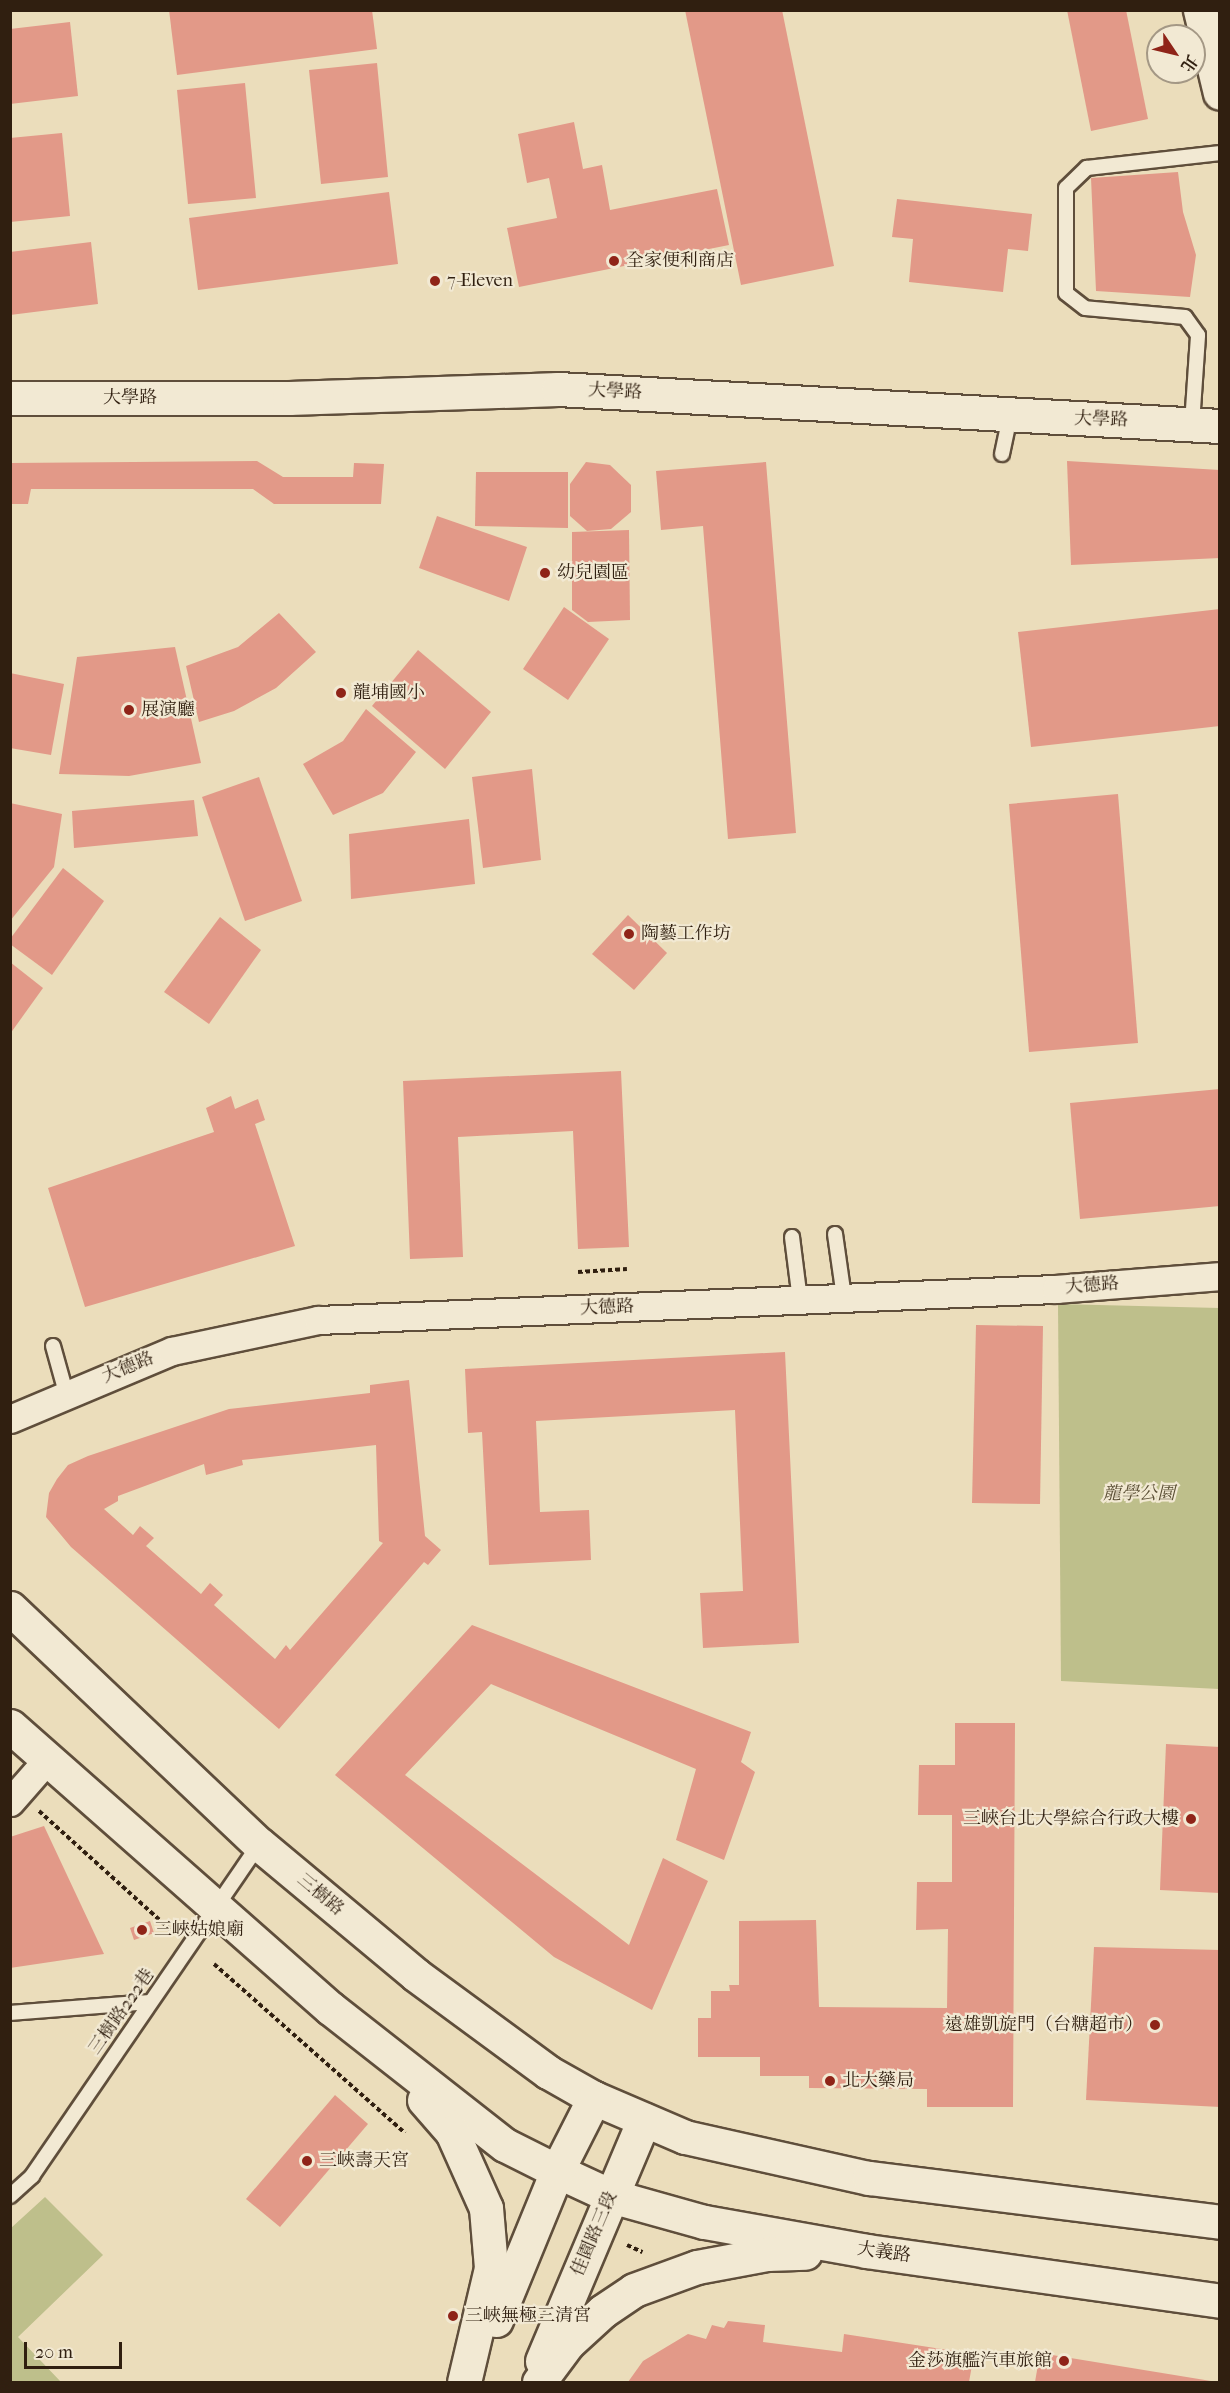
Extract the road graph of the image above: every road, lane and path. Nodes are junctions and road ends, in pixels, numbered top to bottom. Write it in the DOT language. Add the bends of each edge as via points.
graph roads {
  1 [pos="1200,10"];
  2 [pos="1220,93"];
  3 [pos="1220,153"];
  4 [pos="10,398"];
  5 [pos="1010,417"];
  6 [pos="1206,425"];
  7 [pos="1002,454"];
  8 [pos="835,1234"];
  9 [pos="792,1237"];
  10 [pos="627,1269"];
  11 [pos="578,1272"];
  12 [pos="1220,1276"];
  13 [pos="844,1298"];
  14 [pos="800,1300"];
  15 [pos="53,1346"];
  16 [pos="66,1393"];
  17 [pos="10,1419"];
  18 [pos="10,1608"];
  19 [pos="10,1726"];
  20 [pos="45,1761"];
  21 [pos="15,1797"];
  22 [pos="259,1844"];
  23 [pos="216,1909"];
  24 [pos="172,1930"];
  25 [pos="214,1964"];
  26 [pos="150,2002"];
  27 [pos="330,2008"];
  28 [pos="10,2013"];
  29 [pos="594,2098"];
  30 [pos="644,2120"];
  31 [pos="409,2137"];
  32 [pos="557,2171"];
  33 [pos="10,2196"];
  34 [pos="611,2196"];
  35 [pos="1220,2222"];
  36 [pos="621,2243"];
  37 [pos="866,2251"];
  38 [pos="651,2255"];
  39 [pos="1220,2301"];
  40 [pos="464,2382"];
  41 [pos="471,2382"];
  42 [pos="533,2382"];
  43 [pos="539,2382"];
  1 -- 2 [label="street"];
  3 -- 6 [label="lane" via="1087,168 1066,188 1066,293 1085,308 1185,317 1198,335"];
  4 -- 5 [label="street, 大學路" via="290,398 558,389"];
  5 -- 6 [label="street, 大學路"];
  5 -- 7 [label="lane"];
  8 -- 13 [label="lane"];
  9 -- 14 [label="lane"];
  10 -- 11 [label="path"];
  12 -- 13 [label="street, 大德路" via="1056,1289"];
  13 -- 14 [label="street, 大德路"];
  14 -- 16 [label="street, 大德路" via="318,1320 172,1351"];
  15 -- 16 [label="lane"];
  16 -- 17 [label="street, 大德路"];
  18 -- 22 [label="street, 三樹路"];
  19 -- 20 [label="street"];
  20 -- 21 [label="street"];
  20 -- 23 [label="street"];
  21 -- 24 [label="path"];
  22 -- 23 [label="lane, 三樹路222巷"];
  22 -- 29 [label="street, 三樹路" via="425,1982 548,2072"];
  23 -- 26 [label="lane, 三樹路222巷"];
  23 -- 27 [label="street"];
  25 -- 31 [label="path"];
  26 -- 28 [label="lane"];
  26 -- 33 [label="lane, 三樹路222巷" via="32,2175"];
  27 -- 32 [label="street" via="505,2145"];
  27 -- 40 [label="street" via="452,2132 483,2200 491,2268"];
  29 -- 30 [label="street"];
  29 -- 32 [label="street"];
  30 -- 34 [label="street, 佳園路三段"];
  30 -- 35 [label="street" via="685,2137 869,2178"];
  32 -- 34 [label="street, 大義路"];
  32 -- 41 [label="street"];
  34 -- 37 [label="street, 大義路" via="694,2220"];
  34 -- 42 [label="street, 佳園路三段"];
  36 -- 38 [label="path"];
  37 -- 39 [label="street, 大義路"];
  37 -- 43 [label="street" via="767,2254 697,2267 658,2280 603,2311 568,2343"];
}
